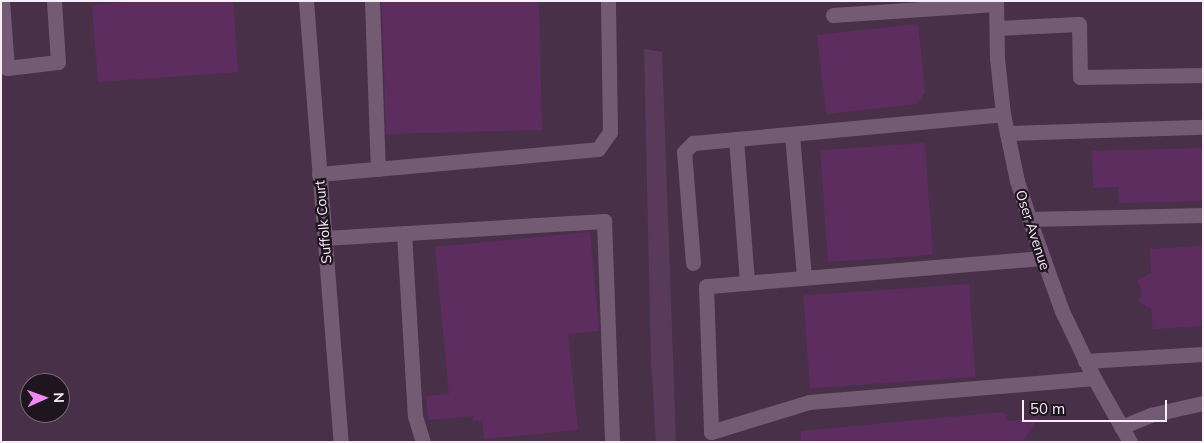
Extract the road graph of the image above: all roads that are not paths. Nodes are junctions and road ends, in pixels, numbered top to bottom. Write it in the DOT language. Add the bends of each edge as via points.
graph roads {
  1 [pos="2,1"];
  2 [pos="54,1"];
  3 [pos="306,1"];
  4 [pos="372,1"];
  5 [pos="608,1"];
  6 [pos="996,3"];
  7 [pos="833,15"];
  8 [pos="996,28"];
  9 [pos="1203,75"];
  10 [pos="1003,114"];
  11 [pos="1203,128"];
  12 [pos="1007,133"];
  13 [pos="792,134"];
  14 [pos="736,139"];
  15 [pos="378,169"];
  16 [pos="319,174"];
  17 [pos="1203,215"];
  18 [pos="1029,220"];
  19 [pos="404,233"];
  20 [pos="324,238"];
  21 [pos="1042,258"];
  22 [pos="693,263"];
  23 [pos="804,278"];
  24 [pos="747,283"];
  25 [pos="1203,354"];
  26 [pos="1085,361"];
  27 [pos="1094,378"];
  28 [pos="1203,403"];
  29 [pos="1121,427"];
  30 [pos="341,442"];
  31 [pos="422,442"];
  32 [pos="612,442"];
  33 [pos="1130,442"];
  1 -- 2 [label="street" via="7,68 58,62"];
  3 -- 16 [label="street, Suffolk Court"];
  4 -- 15 [label="street"];
  5 -- 15 [label="street" via="610,132 598,149"];
  6 -- 7 [label="street"];
  6 -- 8 [label="street, Oser Avenue"];
  8 -- 9 [label="street" via="1079,24 1080,77"];
  8 -- 10 [label="street, Oser Avenue"];
  10 -- 12 [label="street, Oser Avenue"];
  10 -- 13 [label="street"];
  11 -- 12 [label="street"];
  12 -- 18 [label="street, Oser Avenue"];
  13 -- 14 [label="street"];
  13 -- 23 [label="street"];
  14 -- 22 [label="street" via="693,143 684,152"];
  14 -- 24 [label="street"];
  15 -- 16 [label="street"];
  16 -- 20 [label="street, Suffolk Court"];
  17 -- 18 [label="street"];
  18 -- 21 [label="street, Oser Avenue"];
  19 -- 20 [label="street"];
  19 -- 31 [label="street" via="415,416"];
  19 -- 32 [label="street" via="604,221"];
  20 -- 30 [label="street, Suffolk Court"];
  21 -- 23 [label="street"];
  21 -- 26 [label="street, Oser Avenue"];
  23 -- 24 [label="street"];
  24 -- 27 [label="street" via="706,286 711,432 809,402"];
  25 -- 26 [label="street"];
  26 -- 27 [label="street, Oser Avenue"];
  27 -- 29 [label="street, Oser Avenue"];
  28 -- 29 [label="street" via="1150,414"];
  29 -- 33 [label="street, Oser Avenue"];
}
